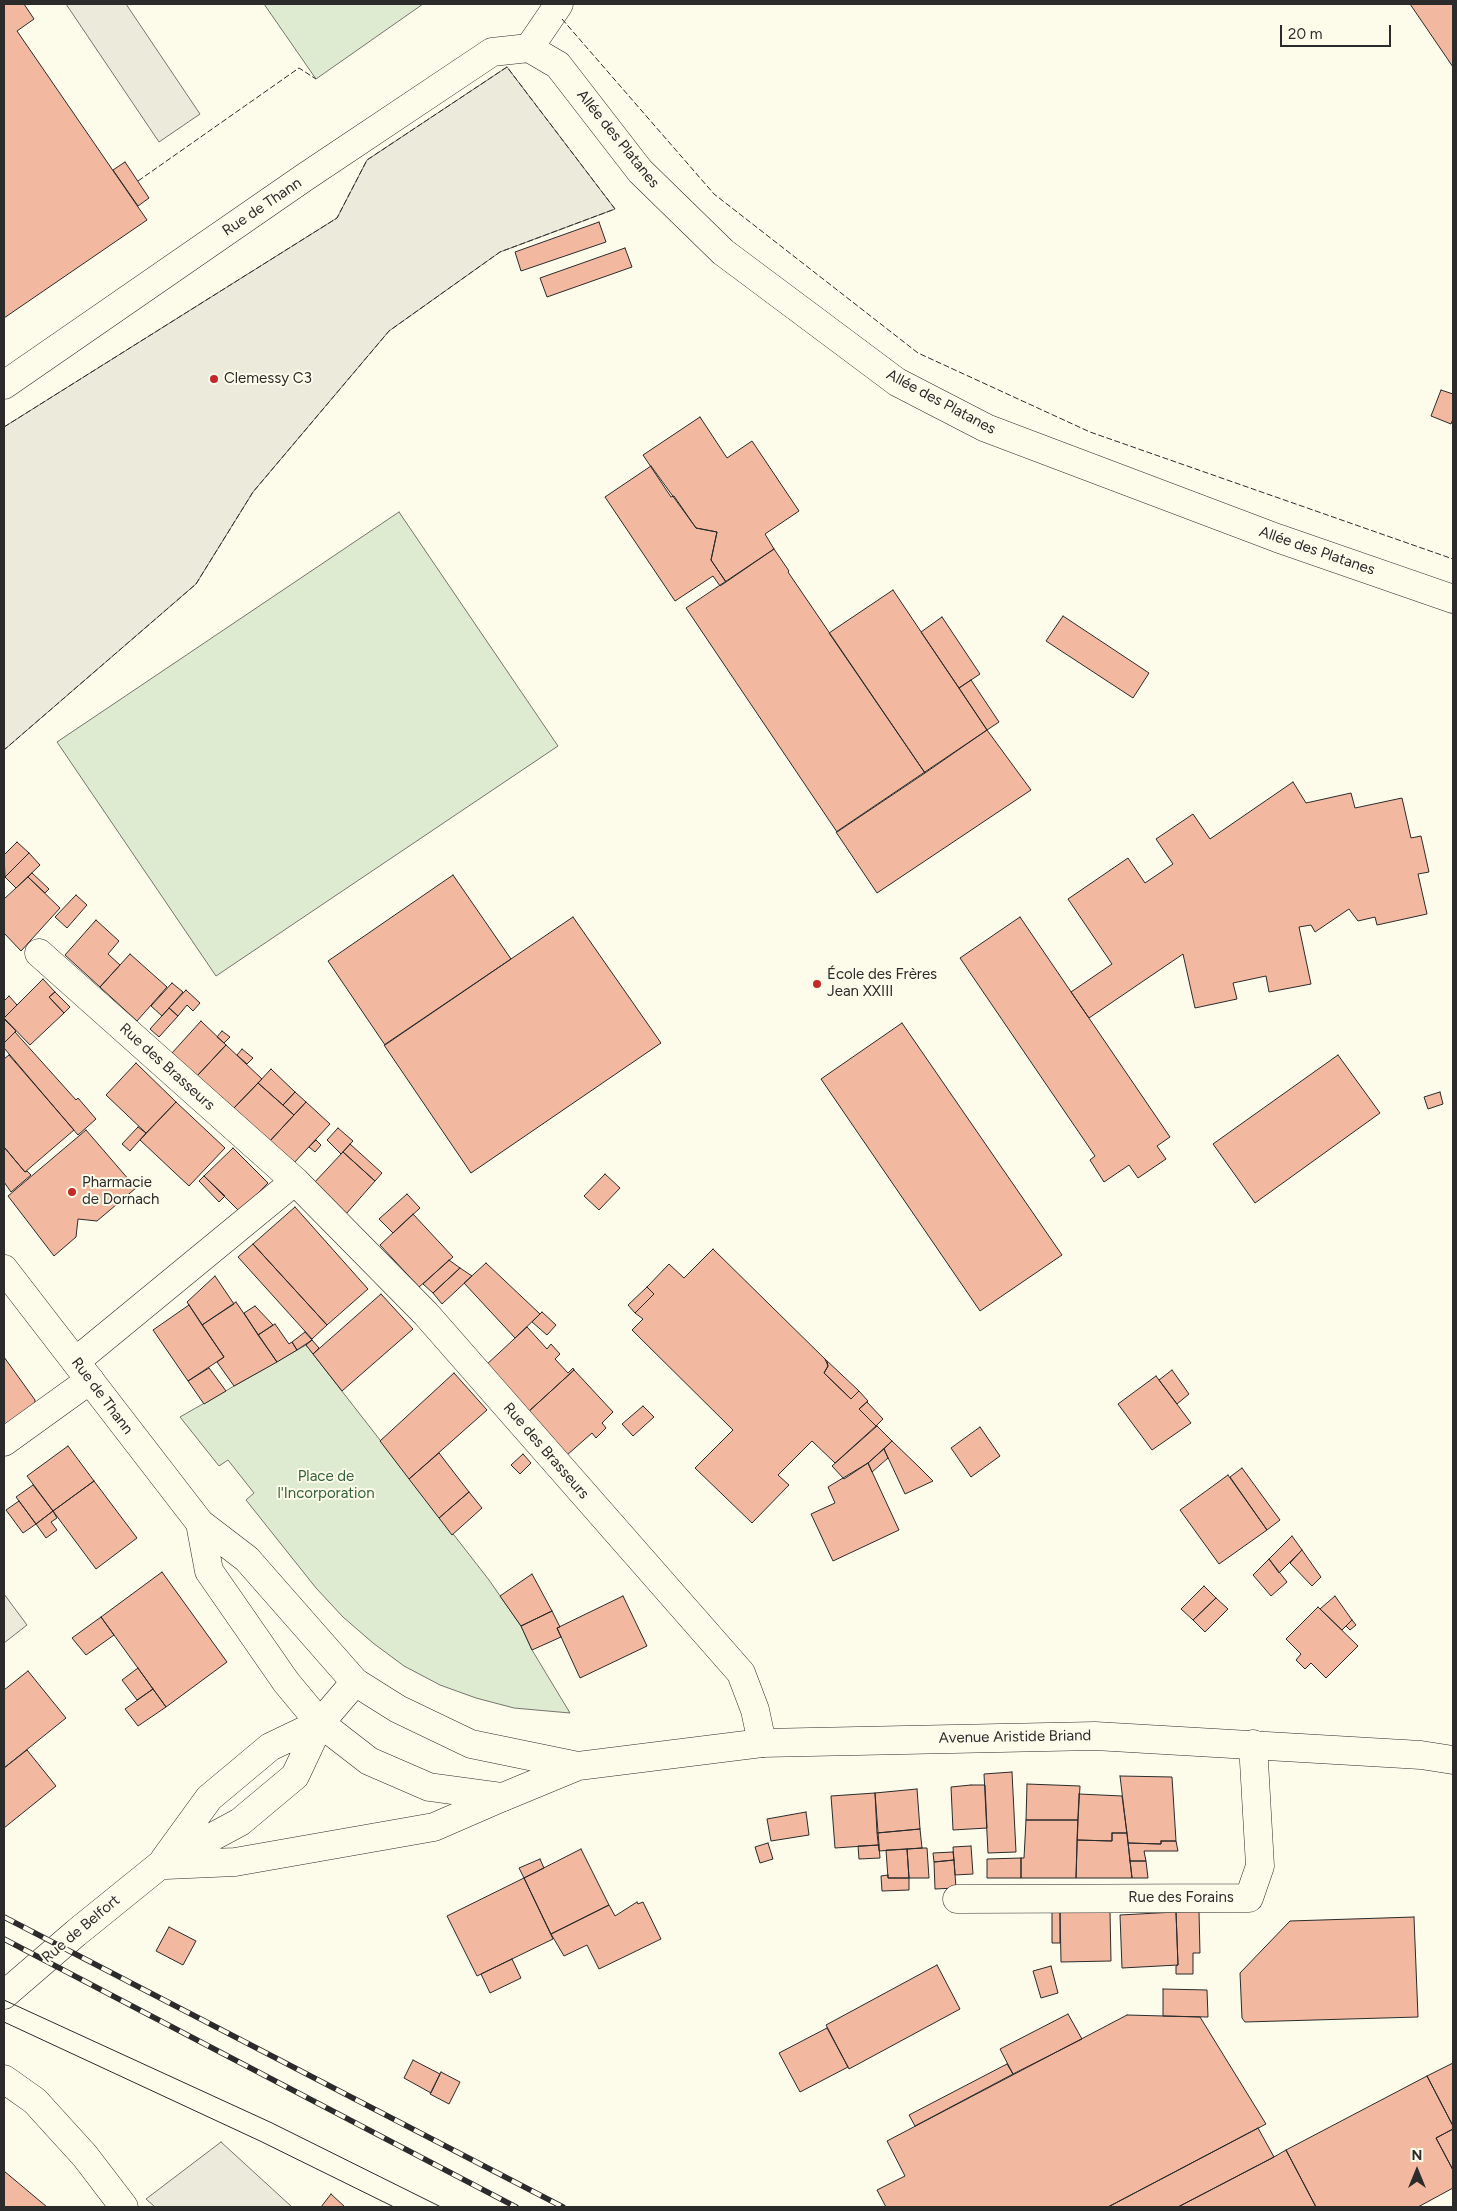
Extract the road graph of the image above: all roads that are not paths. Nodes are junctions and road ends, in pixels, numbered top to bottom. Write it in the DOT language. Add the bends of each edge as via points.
graph roads {
  1 [pos="559,4"];
  2 [pos="529,48"];
  3 [pos="4,385"];
  4 [pos="1453,599"];
  5 [pos="39,953"];
  6 [pos="295,1181"];
  7 [pos="4,1269"];
  8 [pos="83,1370"];
  9 [pos="4,1442"];
  10 [pos="200,1523"];
  11 [pos="355,1682"];
  12 [pos="320,1723"];
  13 [pos="762,1743"];
  14 [pos="1253,1744"];
  15 [pos="1453,1760"];
  16 [pos="578,1766"];
  17 [pos="503,1797"];
  18 [pos="160,1865"];
  19 [pos="957,1899"];
  20 [pos="4,1995"];
  21 [pos="4,2079"];
  22 [pos="118,2205"];
  1 -- 2 [label="street"];
  2 -- 3 [label="street, Rue de Thann" via="492,52"];
  2 -- 4 [label="street, Allée des Platanes" via="558,65 640,171 723,252 897,382 986,428 1277,538"];
  5 -- 6 [label="street, Rue des Brasseurs"];
  6 -- 8 [label="street"];
  6 -- 13 [label="street, Rue des Brasseurs" via="426,1314 741,1673"];
  7 -- 8 [label="street, Rue de Thann"];
  8 -- 9 [label="street"];
  8 -- 10 [label="street, Rue de Thann"];
  10 -- 11 [label="street, Rue de Thann" via="247,1559"];
  10 -- 12 [label="street, Rue de Thann" via="209,1571 286,1682"];
  11 -- 12 [label="street"];
  11 -- 16 [label="street, Avenue Aristide Briand" via="398,1709 471,1744"];
  12 -- 17 [label="street" via="369,1761 429,1787"];
  12 -- 18 [label="street" via="270,1747 209,1798"];
  12 -- 18 [label="street" via="295,1776 240,1822"];
  13 -- 14 [label="street, Avenue Aristide Briand" via="1095,1736"];
  13 -- 16 [label="street, Avenue Aristide Briand"];
  14 -- 15 [label="street, Avenue Aristide Briand"];
  14 -- 19 [label="street, Rue des Forains" via="1260,1866 1249,1898"];
  16 -- 17 [label="street, Avenue Aristide Briand"];
  17 -- 18 [label="street, Avenue Aristide Briand" via="434,1827 235,1862"];
  18 -- 20 [label="street, Rue de Belfort"];
  21 -- 22 [label="street" via="35,2101 85,2156"];
}
